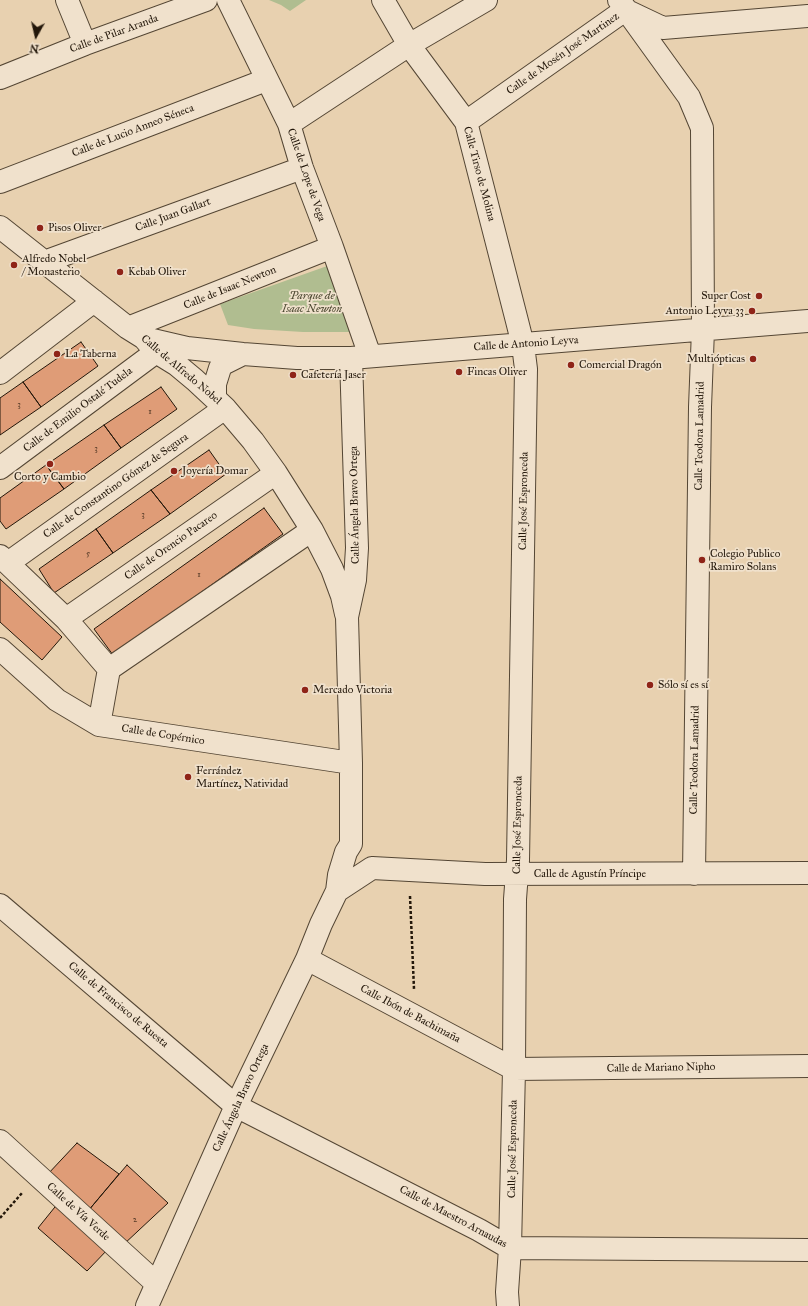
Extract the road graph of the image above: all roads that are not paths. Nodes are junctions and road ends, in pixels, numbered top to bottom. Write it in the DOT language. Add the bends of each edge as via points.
graph roads {
  1 [pos="67,0"];
  2 [pos="206,0"];
  3 [pos="228,0"];
  4 [pos="383,0"];
  5 [pos="486,0"];
  6 [pos="622,5"];
  7 [pos="808,16"];
  8 [pos="85,44"];
  9 [pos="409,45"];
  10 [pos="0,78"];
  11 [pos="266,80"];
  12 [pos="466,122"];
  13 [pos="289,124"];
  14 [pos="302,168"];
  15 [pos="0,182"];
  16 [pos="0,227"];
  17 [pos="332,248"];
  18 [pos="44,262"];
  19 [pos="94,301"];
  20 [pos="808,321"];
  21 [pos="703,330"];
  22 [pos="143,340"];
  23 [pos="523,345"];
  24 [pos="243,354"];
  25 [pos="361,357"];
  26 [pos="0,373"];
  27 [pos="220,403"];
  28 [pos="0,468"];
  29 [pos="276,473"];
  30 [pos="312,530"];
  31 [pos="4,560"];
  32 [pos="347,617"];
  33 [pos="66,619"];
  34 [pos="0,649"];
  35 [pos="109,669"];
  36 [pos="99,725"];
  37 [pos="351,763"];
  38 [pos="351,844"];
  39 [pos="372,868"];
  40 [pos="808,873"];
  41 [pos="517,874"];
  42 [pos="694,874"];
  43 [pos="337,891"];
  44 [pos="0,905"];
  45 [pos="306,959"];
  46 [pos="808,1066"];
  47 [pos="514,1069"];
  48 [pos="236,1106"];
  49 [pos="0,1140"];
  50 [pos="510,1248"];
  51 [pos="808,1250"];
  52 [pos="157,1284"];
  53 [pos="147,1306"];
  54 [pos="508,1306"];
  1 -- 8 [label="street"];
  2 -- 8 [label="street, Calle de Pilar Aranda"];
  3 -- 11 [label="street, Calle de Lope de Vega"];
  4 -- 9 [label="street, Calle Tirso de Molina"];
  5 -- 9 [label="street"];
  6 -- 7 [label="street, Calle de Mosén José Martinez" via="663,28"];
  6 -- 12 [label="street, Calle de Mosén José Martinez"];
  6 -- 21 [label="street, Calle Teodora Lamadrid" via="689,97 702,128"];
  8 -- 10 [label="street, Calle de Pilar Aranda"];
  9 -- 12 [label="street, Calle Tirso de Molina"];
  9 -- 13 [label="street"];
  11 -- 13 [label="street, Calle de Lope de Vega"];
  11 -- 15 [label="street, Calle de Lucio Anneo Séneca"];
  12 -- 23 [label="street, Calle Tirso de Molina"];
  13 -- 14 [label="street, Calle de Lope de Vega"];
  14 -- 17 [label="street, Calle de Lope de Vega"];
  14 -- 18 [label="street, Calle Juan Gallart"];
  16 -- 18 [label="street, Calle de Alfredo Nobel"];
  17 -- 22 [label="street, Calle de Isaac Newton"];
  17 -- 25 [label="street, Calle de Lope de Vega"];
  18 -- 19 [label="street, Calle de Alfredo Nobel"];
  19 -- 22 [label="street, Calle de Alfredo Nobel"];
  19 -- 26 [label="street"];
  20 -- 21 [label="street, Calle de Antonio Leyva"];
  21 -- 23 [label="street, Calle de Antonio Leyva"];
  21 -- 42 [label="street, Calle Teodora Lamadrid"];
  22 -- 24 [label="street, Calle de Antonio Leyva"];
  22 -- 27 [label="street, Calle de Alfredo Nobel"];
  22 -- 28 [label="street, Calle de Emilio Ostalé Tudela"];
  23 -- 25 [label="street, Calle de Antonio Leyva"];
  23 -- 41 [label="street, Calle José Espronceda" via="526,369"];
  24 -- 25 [label="street, Calle de Antonio Leyva" via="297,358"];
  24 -- 27 [label="street" via="220,368 215,384"];
  25 -- 32 [label="street, Calle Ángela Bravo Ortega" via="357,548 355,580"];
  27 -- 29 [label="street, Calle de Alfredo Nobel" via="253,441"];
  27 -- 31 [label="street, Calle de Constantino Gómez de Segura"];
  29 -- 30 [label="street, Calle de Alfredo Nobel"];
  29 -- 33 [label="street, Calle de Orencio Pacareo"];
  30 -- 32 [label="street, Calle de Alfredo Nobel" via="332,569"];
  30 -- 35 [label="street"];
  31 -- 33 [label="street"];
  32 -- 37 [label="street, Calle Ángela Bravo Ortega"];
  33 -- 35 [label="street"];
  34 -- 36 [label="street, Calle de Copérnico" via="57,700"];
  35 -- 36 [label="street"];
  36 -- 37 [label="street, Calle de Copérnico"];
  37 -- 38 [label="street, Calle Ángela Bravo Ortega"];
  38 -- 39 [label="street"];
  38 -- 43 [label="street, Calle Ángela Bravo Ortega" via="339,875"];
  39 -- 41 [label="street, Calle de Agustín Príncipe"];
  39 -- 43 [label="street"];
  40 -- 42 [label="street, Calle de Agustín Príncipe"];
  41 -- 42 [label="street, Calle de Agustín Príncipe"];
  41 -- 47 [label="street, Calle José Espronceda"];
  43 -- 45 [label="street, Calle Ángela Bravo Ortega"];
  44 -- 48 [label="street, Calle de Francisco de Ruesta"];
  45 -- 47 [label="street, Calle Ibón de Bachimaña"];
  45 -- 48 [label="street, Calle Ángela Bravo Ortega"];
  46 -- 47 [label="street, Calle de Mariano Nipho"];
  47 -- 50 [label="street, Calle José Espronceda"];
  48 -- 50 [label="street, Calle de Maestro Arnaudas"];
  48 -- 52 [label="street, Calle Ángela Bravo Ortega"];
  49 -- 52 [label="street, Calle de Vía Verde"];
  50 -- 51 [label="street, Calle de Maestro Arnaudas"];
  50 -- 54 [label="street, Calle José Espronceda"];
  52 -- 53 [label="street, Calle Ángela Bravo Ortega"];
}
